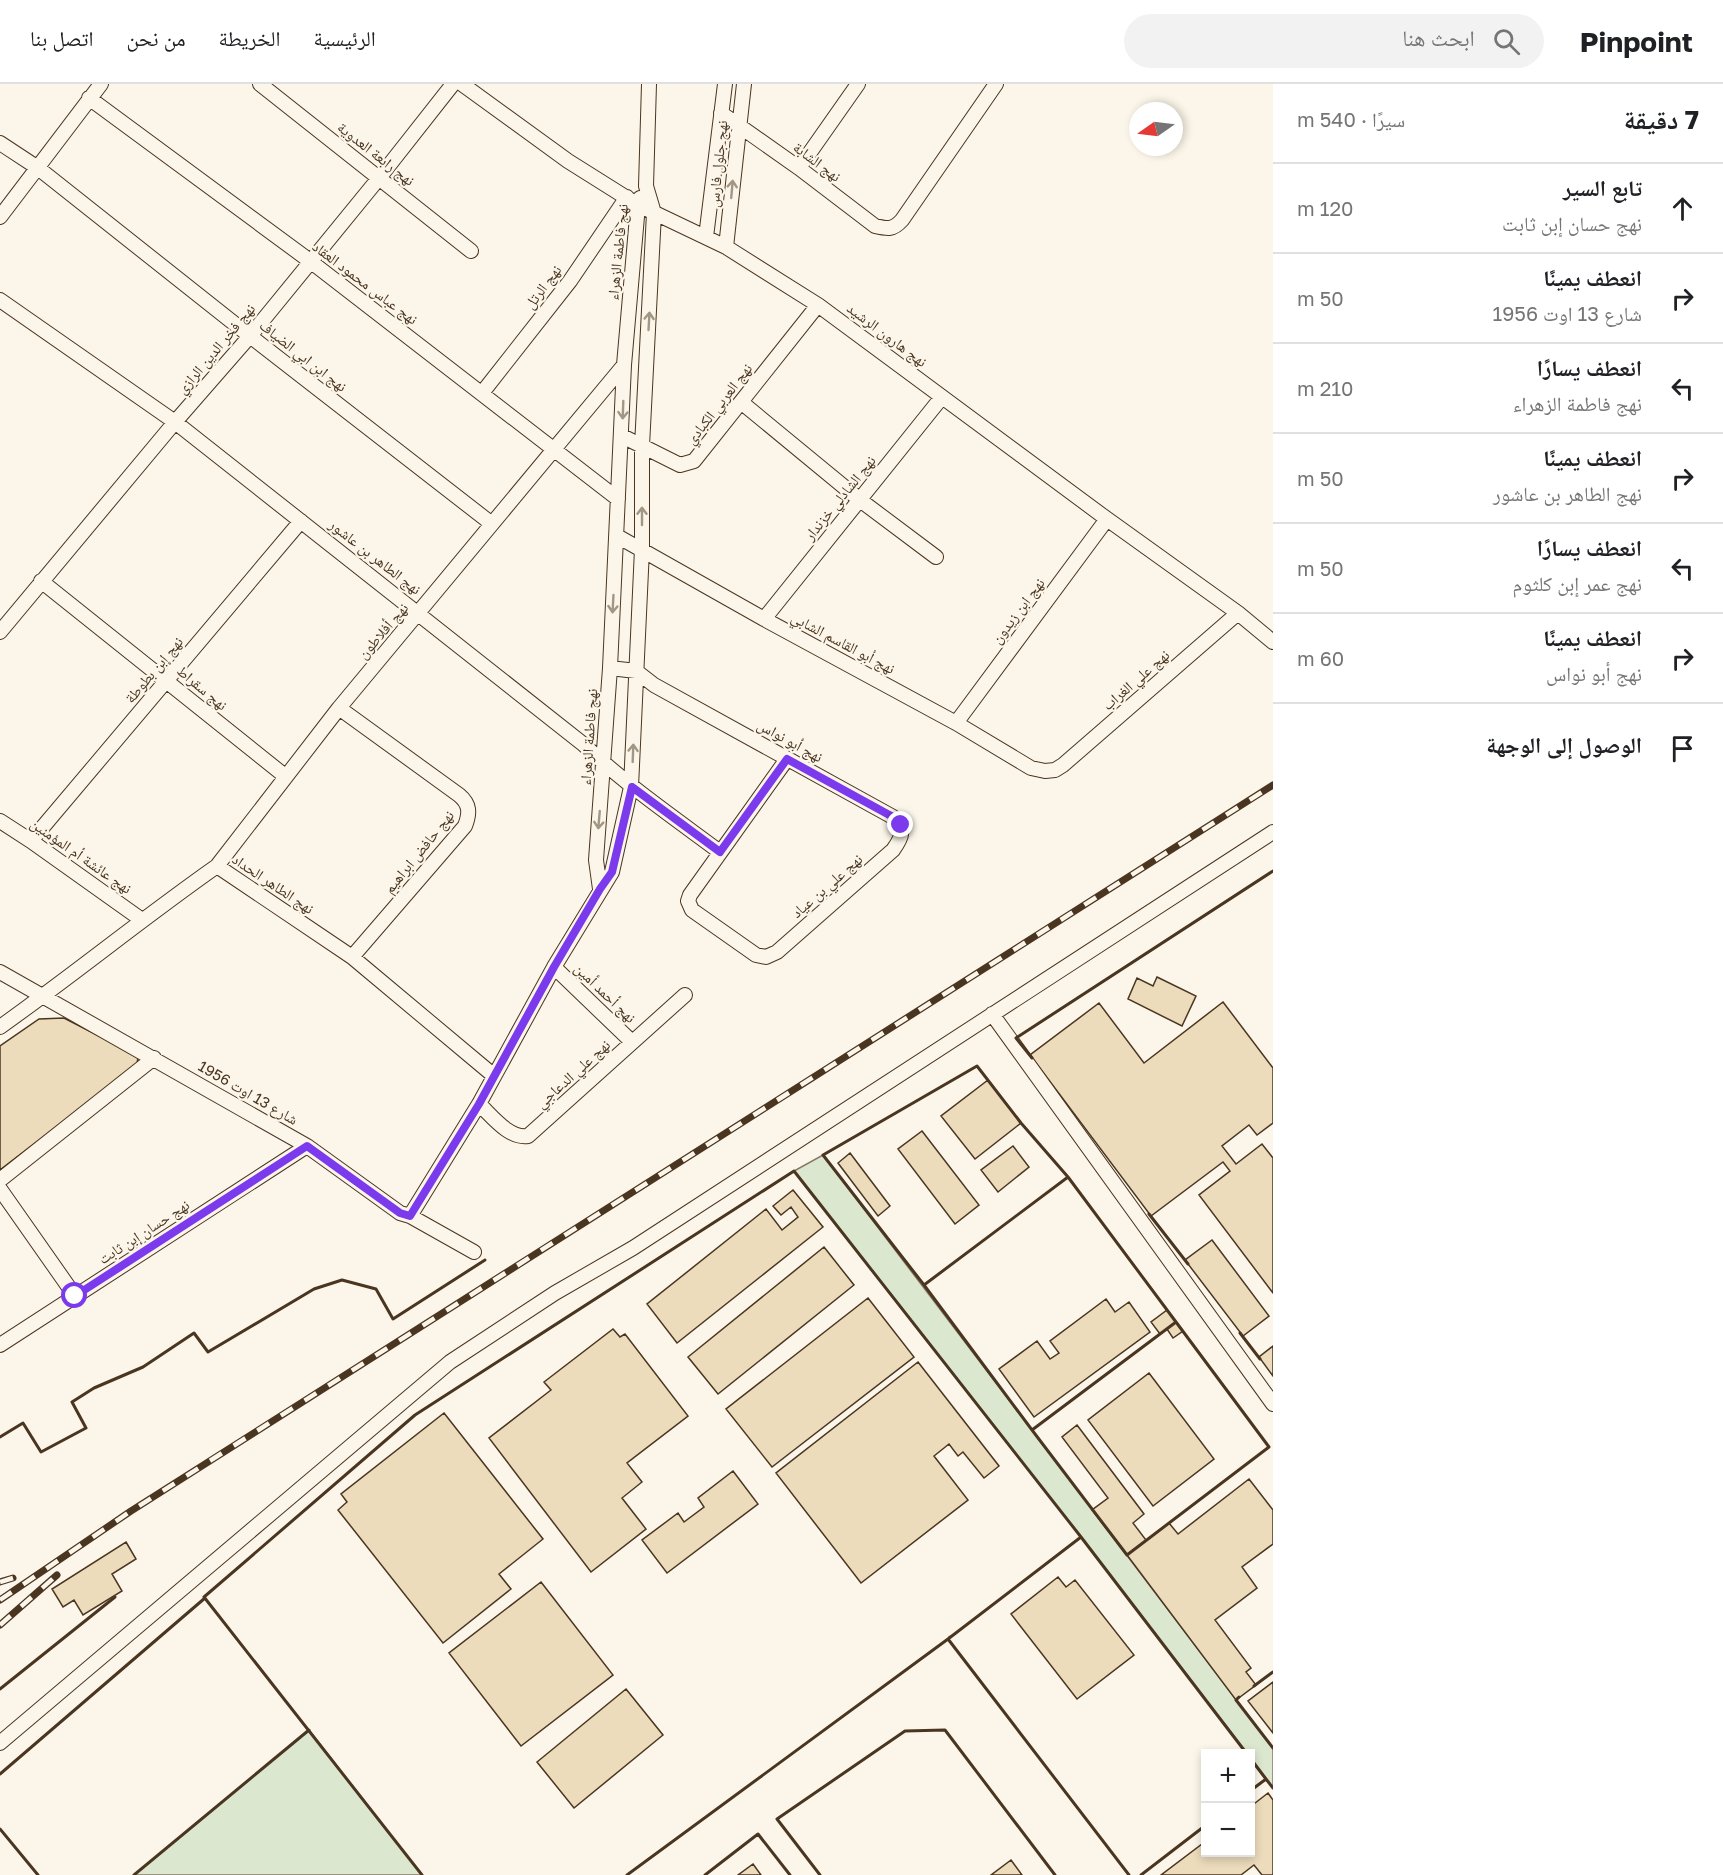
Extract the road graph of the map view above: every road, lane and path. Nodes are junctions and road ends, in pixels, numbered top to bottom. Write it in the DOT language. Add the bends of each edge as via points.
graph roads {
  1 [pos="100,84"];
  2 [pos="260,84"];
  3 [pos="453,84"];
  4 [pos="462,84"];
  5 [pos="649,84"];
  6 [pos="726,84"];
  7 [pos="744,84"];
  8 [pos="858,84"];
  9 [pos="996,84"];
  10 [pos="89,98"];
  11 [pos="721,113"];
  12 [pos="738,124"];
  13 [pos="0,143"];
  14 [pos="38,168"];
  15 [pos="799,168"];
  16 [pos="380,178"];
  17 [pos="646,186"];
  18 [pos="632,201"];
  19 [pos="654,213"];
  20 [pos="0,218"];
  21 [pos="706,237"];
  22 [pos="726,247"];
  23 [pos="471,251"];
  24 [pos="310,261"];
  25 [pos="0,300"];
  26 [pos="818,305"];
  27 [pos="250,336"];
  28 [pos="624,365"];
  29 [pos="482,393"];
  30 [pos="942,396"];
  31 [pos="741,402"];
  32 [pos="175,422"];
  33 [pos="622,436"];
  34 [pos="642,446"];
  35 [pos="553,450"];
  36 [pos="618,499"];
  37 [pos="860,500"];
  38 [pos="1107,519"];
  39 [pos="301,521"];
  40 [pos="492,524"];
  41 [pos="617,536"];
  42 [pos="642,549"];
  43 [pos="936,557"];
  44 [pos="41,581"];
  45 [pos="420,613"];
  46 [pos="1238,613"];
  47 [pos="764,619"];
  48 [pos="0,632"];
  49 [pos="1273,642"];
  50 [pos="610,668"];
  51 [pos="636,671"];
  52 [pos="167,680"];
  53 [pos="654,685"];
  54 [pos="609,692"];
  55 [pos="635,694"];
  56 [pos="339,708"];
  57 [pos="956,723"];
  58 [pos="787,759"];
  59 [pos="604,765"];
  60 [pos="1055,770"];
  61 [pos="285,776"];
  62 [pos="632,787"];
  63 [pos="0,821"];
  64 [pos="1273,832"];
  65 [pos="902,833"];
  66 [pos="31,841"];
  67 [pos="720,852"];
  68 [pos="217,866"];
  69 [pos="600,889"];
  70 [pos="142,920"];
  71 [pos="352,957"];
  72 [pos="554,967"];
  73 [pos="0,972"];
  74 [pos="685,995"];
  75 [pos="44,996"];
  76 [pos="992,1014"];
  77 [pos="0,1028"];
  78 [pos="632,1042"];
  79 [pos="154,1058"];
  80 [pos="493,1075"];
  81 [pos="479,1104"];
  82 [pos="307,1146"];
  83 [pos="0,1180"];
  84 [pos="0,1189"];
  85 [pos="410,1216"];
  86 [pos="474,1252"];
  87 [pos="75,1296"];
  88 [pos="0,1345"];
  89 [pos="1273,1404"];
  90 [pos="0,1743"];
  1 -- 10 [label="street"];
  2 -- 16 [label="street, نهج رابعة العدوية"];
  3 -- 16 [label="street, نهج فخر الدين الرازي"];
  4 -- 18 [label="street, نهج هارون الرشيد"];
  5 -- 17 [label="street"];
  6 -- 11 [label="street, نهج جلول فارس"];
  7 -- 12 [label="street, نهج جلول فارس"];
  8 -- 15 [label="street"];
  9 -- 15 [label="street, نهج الشابة" via="896,227 888,230 875,226"];
  10 -- 14 [label="street"];
  10 -- 24 [label="street, نهج عباس محمود العقاد"];
  11 -- 12 [label="street, نهج الشابة"];
  11 -- 21 [label="street, نهج جلول فارس"];
  12 -- 15 [label="street, نهج الشابة"];
  22 -- 12 [label="street, نهج جلول فارس, one-way"];
  13 -- 14 [label="street, نهج ابن ابي الضياف"];
  14 -- 20 [label="street"];
  14 -- 27 [label="street, نهج ابن ابي الضياف"];
  16 -- 23 [label="street, نهج رابعة العدوية"];
  16 -- 24 [label="street, نهج فخر الدين الرازي"];
  17 -- 18 [label="street, نهج فاطمة الزهراء"];
  17 -- 19 [label="street, نهج فاطمة الزهراء"];
  18 -- 19 [label="street, نهج هارون الرشيد"];
  18 -- 28 [label="street, نهج فاطمة الزهراء"];
  18 -- 29 [label="street, نهج الرتل"];
  19 -- 21 [label="street, نهج هارون الرشيد"];
  34 -- 19 [label="street, نهج فاطمة الزهراء, one-way"];
  21 -- 22 [label="street, نهج هارون الرشيد"];
  22 -- 26 [label="street, نهج هارون الرشيد"];
  24 -- 27 [label="street, نهج فخر الدين الرازي"];
  24 -- 29 [label="street, نهج عباس محمود العقاد"];
  25 -- 32 [label="street, نهج الطاهر بن عاشور"];
  26 -- 30 [label="street, نهج هارون الرشيد"];
  26 -- 31 [label="street, نهج العربي الكبادي"];
  27 -- 32 [label="street, نهج فخر الدين الرازي"];
  27 -- 40 [label="street, نهج ابن ابي الضياف"];
  28 -- 33 [label="street, نهج فاطمة الزهراء, one-way"];
  28 -- 35 [label="street, نهج أفلاطون"];
  29 -- 35 [label="street, نهج عباس محمود العقاد"];
  30 -- 37 [label="street, نهج الشادلي خزندار"];
  30 -- 38 [label="street, نهج هارون الرشيد"];
  31 -- 34 [label="street, نهج العربي الكبادي" via="694,461 680,465"];
  31 -- 37 [label="street"];
  32 -- 39 [label="street, نهج الطاهر بن عاشور"];
  32 -- 44 [label="street, نهج فخر الدين الرازي"];
  33 -- 34 [label="street, نهج العربي الكبادي"];
  33 -- 36 [label="street, نهج فاطمة الزهراء"];
  42 -- 34 [label="street, نهج فاطمة الزهراء, one-way"];
  35 -- 36 [label="street, نهج عباس محمود العقاد"];
  35 -- 40 [label="street, نهج أفلاطون"];
  36 -- 41 [label="street, نهج فاطمة الزهراء"];
  37 -- 43 [label="street"];
  37 -- 47 [label="street, نهج الشادلي خزندار"];
  38 -- 46 [label="street, نهج هارون الرشيد"];
  38 -- 57 [label="street, نهج ابن زيدون"];
  39 -- 45 [label="street, نهج الطاهر بن عاشور"];
  39 -- 52 [label="street, نهج إبن بطوطة"];
  40 -- 45 [label="street, نهج أفلاطون"];
  41 -- 42 [label="street, نهج أبو القاسم الشابي"];
  41 -- 50 [label="street, نهج فاطمة الزهراء, one-way"];
  42 -- 47 [label="street, نهج أبو القاسم الشابي"];
  42 -- 51 [label="street, نهج فاطمة الزهراء"];
  44 -- 48 [label="street, نهج فخر الدين الرازي"];
  44 -- 52 [label="street, نهج سقراط"];
  45 -- 56 [label="street, نهج أفلاطون"];
  45 -- 59 [label="street, نهج الطاهر بن عاشور"];
  46 -- 49 [label="street, نهج هارون الرشيد"];
  46 -- 60 [label="street, نهج علي الغراب"];
  47 -- 57 [label="street, نهج أبو القاسم الشابي"];
  50 -- 51 [label="street"];
  50 -- 54 [label="street, نهج فاطمة الزهراء"];
  51 -- 53 [label="street, نهج أبو نواس"];
  51 -- 55 [label="street, نهج فاطمة الزهراء"];
  52 -- 61 [label="street, نهج سقراط"];
  52 -- 66 [label="street, نهج إبن بطوطة"];
  53 -- 55 [label="street"];
  53 -- 58 [label="street, نهج أبو نواس"];
  54 -- 55 [label="street"];
  54 -- 59 [label="street, نهج فاطمة الزهراء"];
  62 -- 55 [label="street, نهج فاطمة الزهراء, one-way"];
  56 -- 61 [label="street, نهج أفلاطون"];
  56 -- 71 [label="street, نهج حافض ابراهيم" via="459,795 469,809 465,826"];
  57 -- 60 [label="street, نهج أبو القاسم الشابي" via="1031,768"];
  58 -- 65 [label="street, نهج أبو نواس" via="893,817 901,825"];
  58 -- 67 [label="street"];
  59 -- 62 [label="street, نهج الطاهر بن عاشور"];
  59 -- 69 [label="street, نهج فاطمة الزهراء, one-way" via="596,860"];
  61 -- 68 [label="street, نهج أفلاطون"];
  62 -- 67 [label="street, نهج الطاهر بن عاشور"];
  62 -- 69 [label="street, نهج فاطمة الزهراء" via="612,872"];
  63 -- 66 [label="street, نهج عائشة أم المؤمنين"];
  64 -- 76 [label="street"];
  65 -- 67 [label="street, نهج علي بن عياد" via="893,850 777,952 766,957 756,956 692,910 688,901"];
  66 -- 70 [label="street, نهج عائشة أم المؤمنين"];
  68 -- 70 [label="street, نهج الطاهر الحداد"];
  68 -- 71 [label="street, نهج الطاهر الحداد"];
  69 -- 72 [label="street, نهج فاطمة الزهراء"];
  70 -- 75 [label="street, نهج الطاهر الحداد"];
  71 -- 80 [label="street, نهج الطاهر الحداد"];
  72 -- 78 [label="street, نهج أحمد أمين"];
  72 -- 80 [label="street, نهج فاطمة الزهراء"];
  73 -- 75 [label="street, شارع 13 اوت 1956"];
  74 -- 78 [label="street, نهج علي الدعاجي"];
  75 -- 77 [label="street, نهج الطاهر الحداد"];
  75 -- 79 [label="street, شارع 13 اوت 1956"];
  76 -- 89 [label="street"];
  76 -- 90 [label="street" via="633,1248 464,1352"];
  78 -- 81 [label="street, نهج علي الدعاجي" via="528,1136 512,1134"];
  79 -- 82 [label="street, شارع 13 اوت 1956"];
  79 -- 83 [label="street"];
  80 -- 81 [label="street, نهج فاطمة الزهراء"];
  81 -- 85 [label="street, نهج فاطمة الزهراء"];
  82 -- 85 [label="street, شارع 13 اوت 1956" via="394,1209"];
  82 -- 87 [label="street, نهج حسان إبن ثابت"];
  84 -- 87 [label="street"];
  85 -- 86 [label="street, شارع 13 اوت 1956"];
  87 -- 88 [label="street, نهج حسان إبن ثابت"];
}
